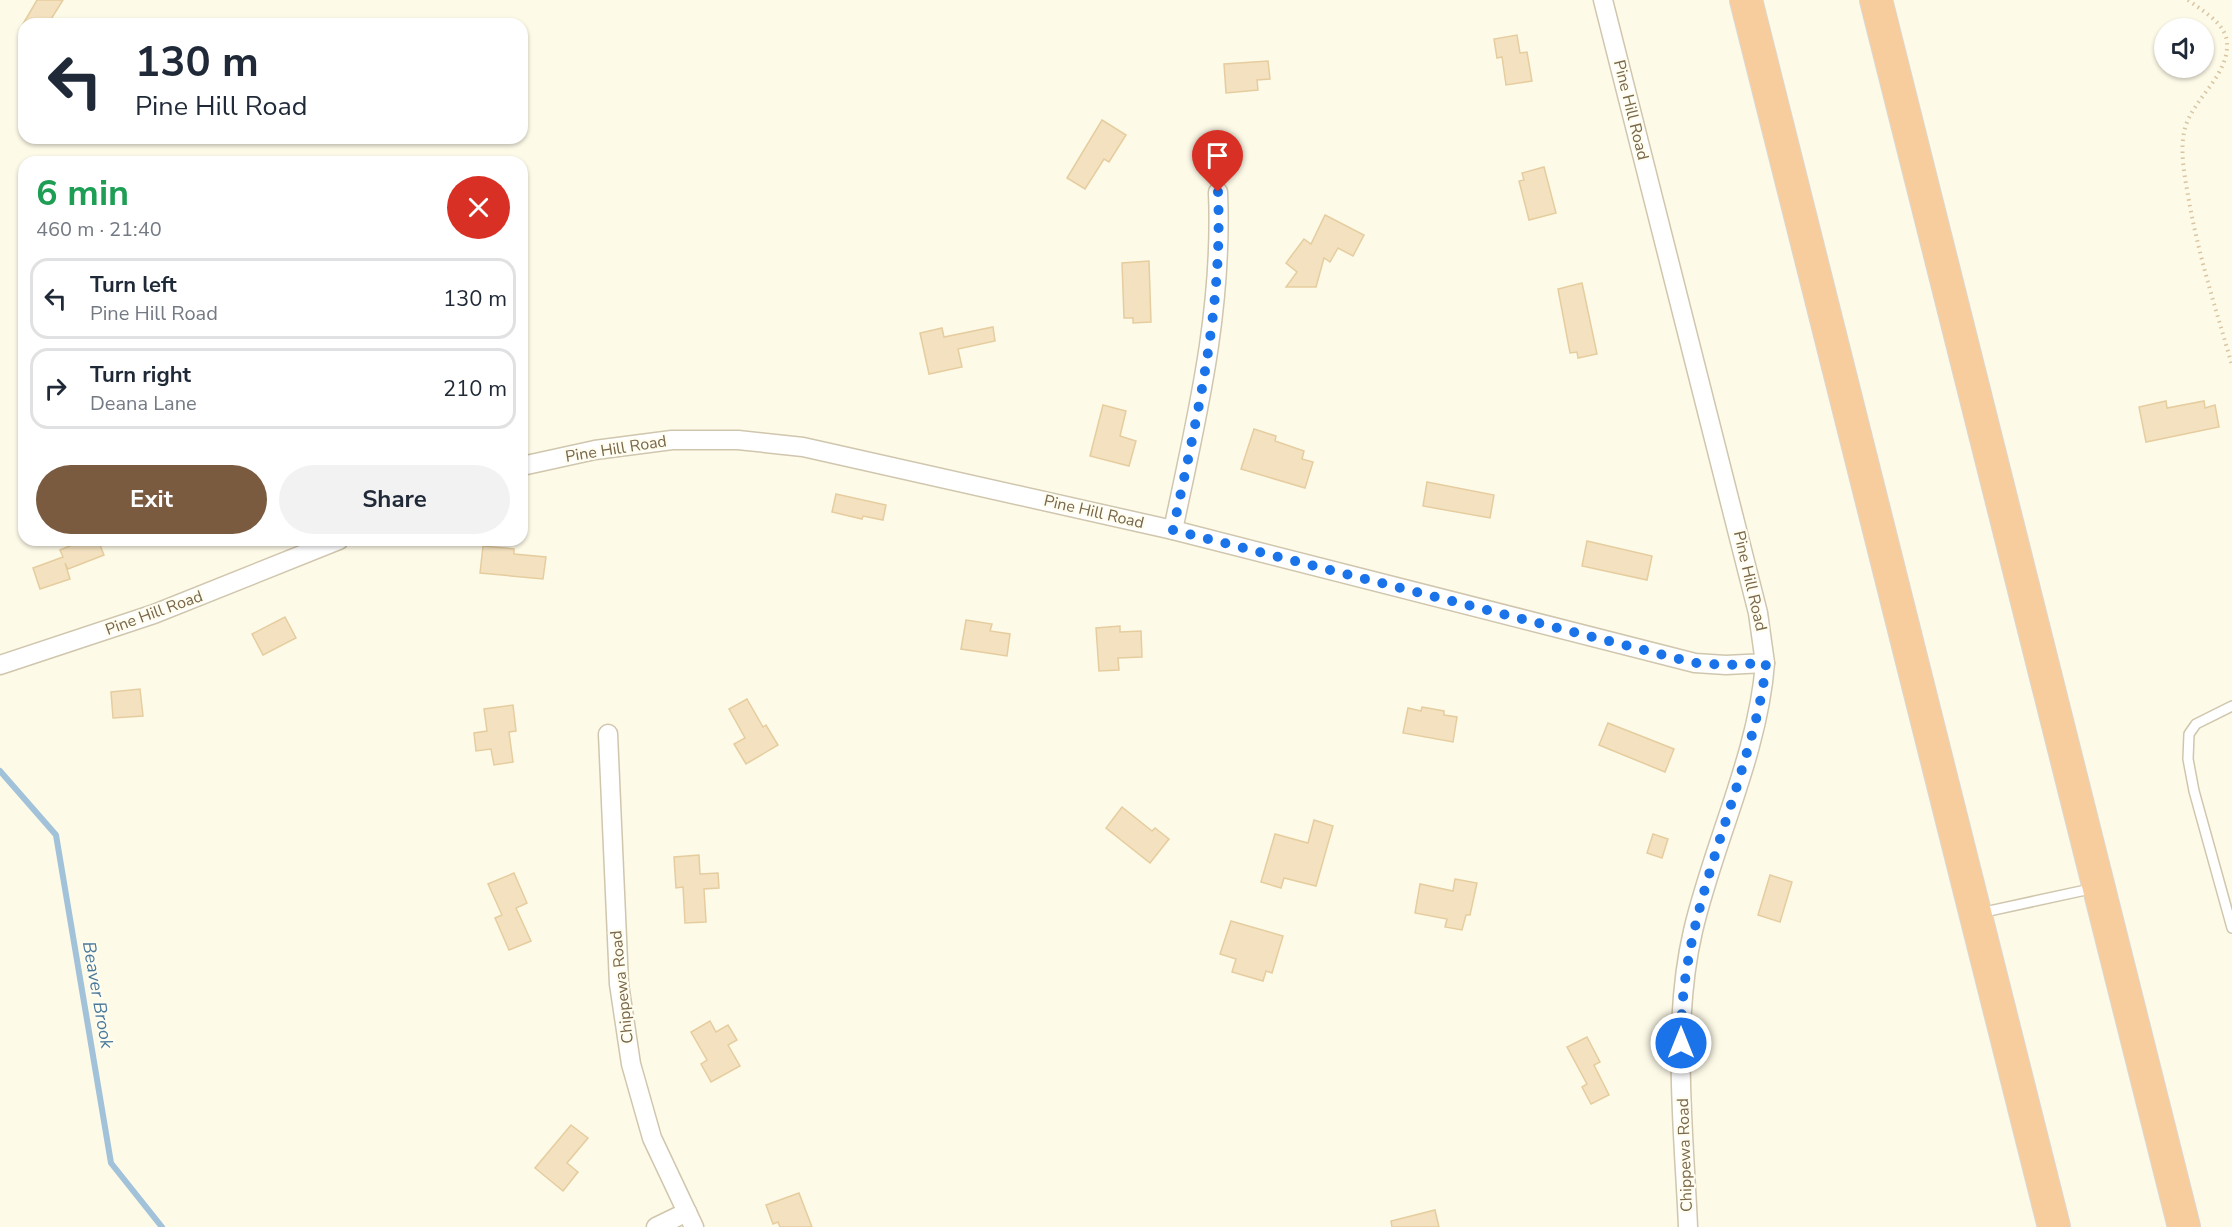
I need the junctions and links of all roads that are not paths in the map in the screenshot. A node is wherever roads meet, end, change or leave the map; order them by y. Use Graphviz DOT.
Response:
graph roads {
  1 [pos="1604,0"];
  2 [pos="1746,0"];
  3 [pos="1876,0"];
  4 [pos="1218,192"];
  5 [pos="528,465"];
  6 [pos="1173,530"];
  7 [pos="324,546"];
  8 [pos="1766,663"];
  9 [pos="0,665"];
  10 [pos="2232,706"];
  11 [pos="608,734"];
  12 [pos="2100,887"];
  13 [pos="1975,914"];
  14 [pos="2232,928"];
  15 [pos="690,1219"];
  16 [pos="656,1227"];
  17 [pos="1688,1227"];
  18 [pos="2054,1227"];
  19 [pos="2184,1227"];
  1 -- 8 [label="street, Pine Hill Road"];
  2 -- 13 [label="highway"];
  3 -- 12 [label="highway"];
  4 -- 6 [label="street"];
  5 -- 6 [label="street, Pine Hill Road"];
  6 -- 8 [label="street, Pine Hill Road"];
  7 -- 9 [label="street, Pine Hill Road"];
  8 -- 17 [label="street, Chippewa Road"];
  10 -- 14 [label="lane"];
  11 -- 15 [label="street, Chippewa Road"];
  12 -- 13 [label="lane"];
  12 -- 19 [label="highway"];
  13 -- 18 [label="highway"];
  15 -- 16 [label="street"];
}
